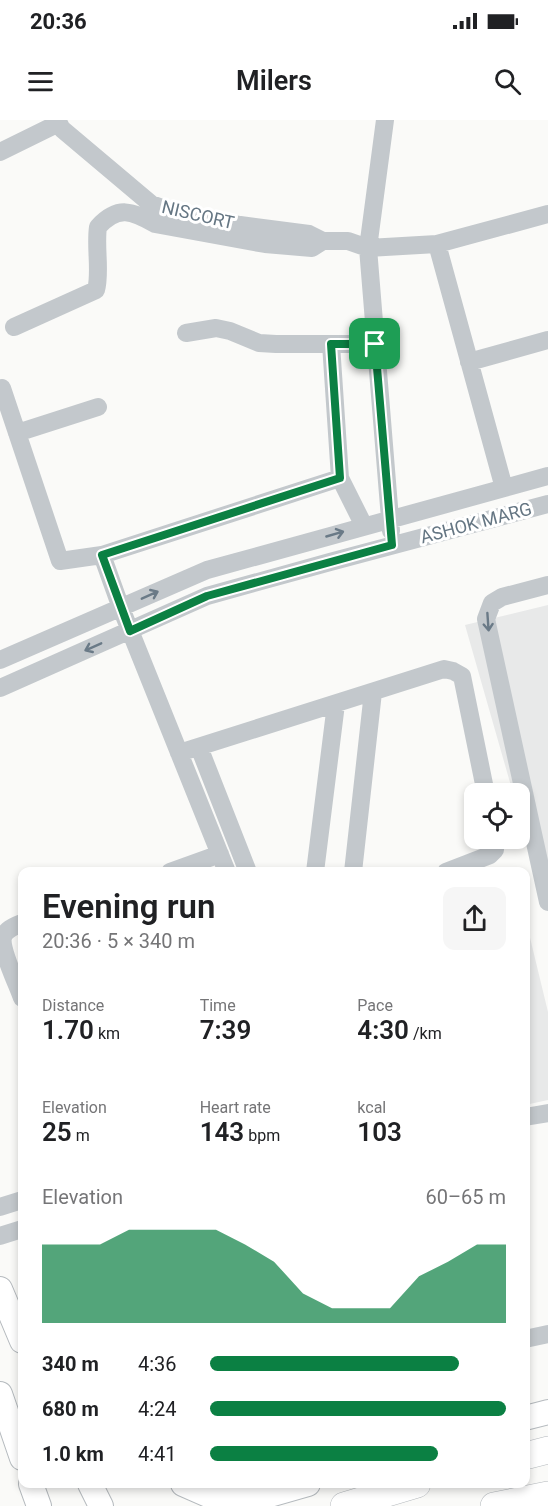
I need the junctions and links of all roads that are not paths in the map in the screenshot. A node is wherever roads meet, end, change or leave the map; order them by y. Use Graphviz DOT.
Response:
graph roads {
  1 [pos="385,120"];
  2 [pos="58,121"];
  3 [pos="0,152"];
  4 [pos="548,214"];
  5 [pos="322,241"];
  6 [pos="437,244"];
  7 [pos="368,248"];
  8 [pos="14,327"];
  9 [pos="186,333"];
  10 [pos="548,340"];
  11 [pos="331,344"];
  12 [pos="375,344"];
  13 [pos="469,362"];
  14 [pos="2,388"];
  15 [pos="98,406"];
  16 [pos="17,433"];
  17 [pos="548,476"];
  18 [pos="340,478"];
  19 [pos="504,488"];
  20 [pos="548,504"];
  21 [pos="390,519"];
  22 [pos="364,526"];
  23 [pos="392,545"];
  24 [pos="102,555"];
  25 [pos="548,585"];
  26 [pos="121,608"];
  27 [pos="130,631"];
  28 [pos="0,660"];
  29 [pos="0,688"];
  30 [pos="373,692"];
  31 [pos="336,704"];
  32 [pos="198,747"];
  33 [pos="179,753"];
  34 [pos="484,783"];
  35 [pos="222,806"];
  36 [pos="204,813"];
  37 [pos="495,849"];
  38 [pos="220,854"];
  39 [pos="184,867"];
  40 [pos="225,867"];
  41 [pos="246,867"];
  42 [pos="316,867"];
  43 [pos="354,867"];
  44 [pos="459,867"];
  45 [pos="548,902"];
  46 [pos="18,924"];
  47 [pos="18,987"];
  48 [pos="548,1113"];
  49 [pos="530,1117"];
  50 [pos="18,1201"];
  51 [pos="0,1207"];
  52 [pos="18,1230"];
  53 [pos="0,1236"];
  54 [pos="0,1289"];
  55 [pos="18,1332"];
  56 [pos="548,1334"];
  57 [pos="530,1337"];
  58 [pos="0,1394"];
  59 [pos="548,1412"];
  60 [pos="530,1417"];
  61 [pos="18,1446"];
  62 [pos="548,1450"];
  63 [pos="530,1455"];
  64 [pos="32,1488"];
  65 [pos="92,1488"];
  66 [pos="192,1488"];
  67 [pos="294,1488"];
  68 [pos="404,1488"];
  69 [pos="548,1495"];
  70 [pos="39,1506"];
  71 [pos="101,1506"];
  72 [pos="344,1506"];
  73 [pos="494,1506"];
  1 -- 7 [label="street"];
  2 -- 3 [label="street"];
  2 -- 5 [label="street, NISCORT"];
  4 -- 6 [label="street, NISCORT"];
  5 -- 7 [label="street, NISCORT"];
  5 -- 8 [label="street"];
  6 -- 7 [label="street, NISCORT"];
  6 -- 13 [label="street"];
  7 -- 12 [label="street"];
  9 -- 11 [label="street"];
  10 -- 13 [label="street"];
  11 -- 12 [label="street"];
  11 -- 18 [label="street"];
  12 -- 21 [label="street"];
  13 -- 19 [label="street"];
  14 -- 16 [label="street"];
  15 -- 16 [label="street"];
  16 -- 24 [label="street"];
  17 -- 19 [label="street, ASHOK MARG"];
  18 -- 22 [label="street"];
  18 -- 24 [label="street"];
  19 -- 21 [label="street, ASHOK MARG"];
  20 -- 23 [label="street, ASHOK MARG"];
  21 -- 22 [label="street, ASHOK MARG"];
  21 -- 23 [label="street"];
  26 -- 22 [label="street, ASHOK MARG, one-way"];
  23 -- 27 [label="street, ASHOK MARG"];
  24 -- 26 [label="street"];
  25 -- 45 [label="street, one-way"];
  26 -- 27 [label="street"];
  26 -- 28 [label="street, ASHOK MARG"];
  27 -- 29 [label="street, ASHOK MARG, one-way"];
  27 -- 33 [label="street"];
  30 -- 31 [label="street"];
  30 -- 34 [label="street"];
  30 -- 43 [label="street"];
  31 -- 32 [label="street"];
  31 -- 42 [label="street"];
  32 -- 33 [label="street"];
  32 -- 35 [label="street"];
  33 -- 36 [label="street"];
  35 -- 36 [label="street"];
  35 -- 41 [label="street"];
  36 -- 38 [label="street"];
  37 -- 44 [label="street"];
  38 -- 39 [label="street"];
  38 -- 40 [label="street"];
  46 -- 47 [label="street"];
  48 -- 49 [label="street"];
  50 -- 51 [label="street"];
  52 -- 53 [label="street"];
  54 -- 55 [label="main road"];
  56 -- 57 [label="street"];
  58 -- 61 [label="main road"];
  59 -- 60 [label="main road"];
  62 -- 63 [label="highway"];
  64 -- 70 [label="main road"];
  65 -- 71 [label="main road"];
  66 -- 67 [label="main road"];
  68 -- 72 [label="highway"];
  69 -- 73 [label="highway"];
}
